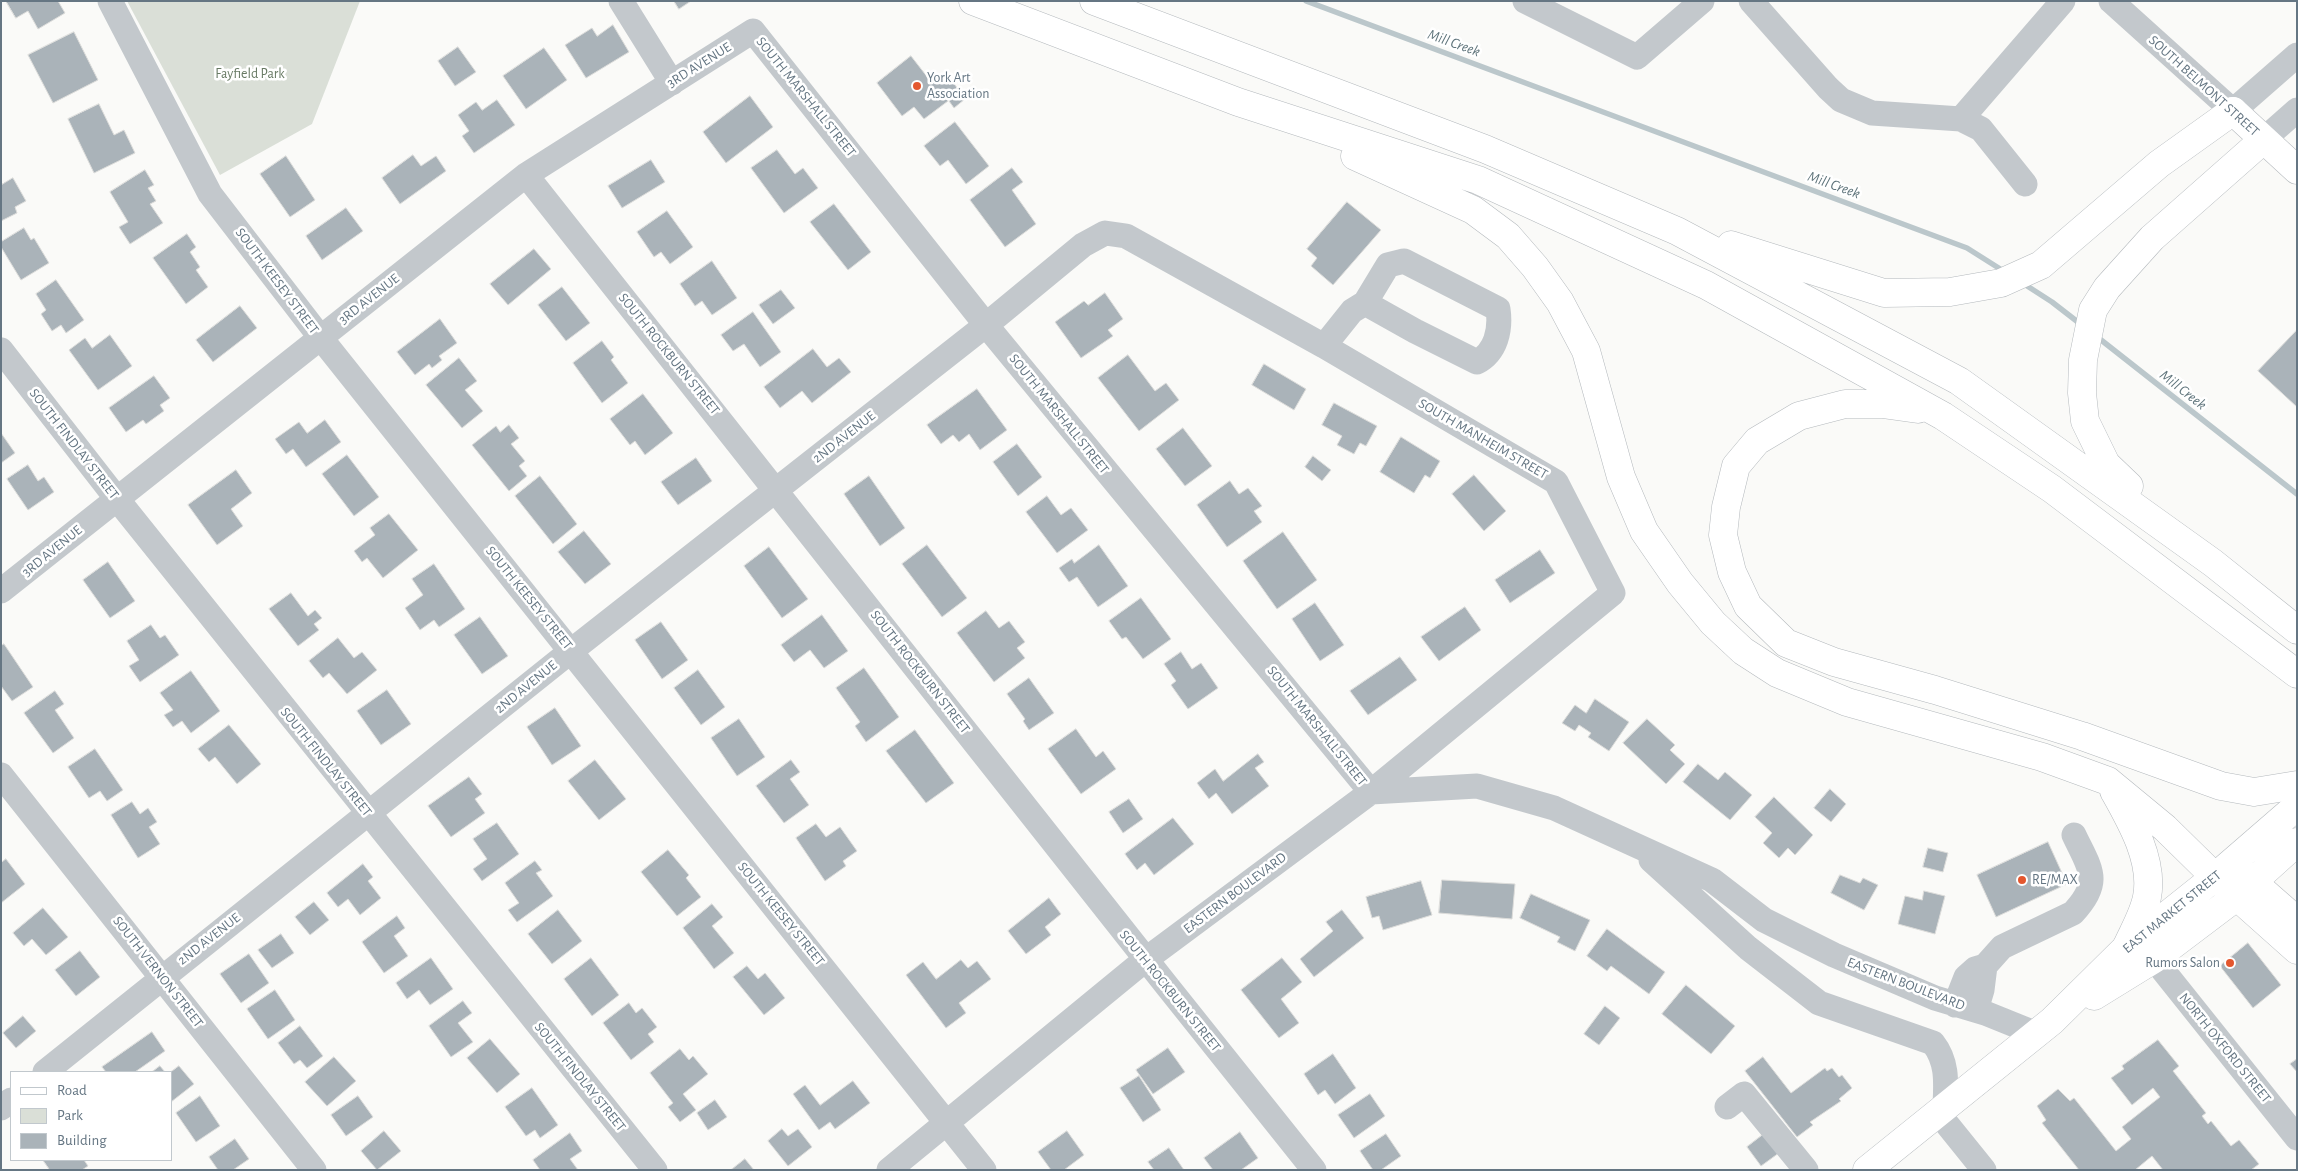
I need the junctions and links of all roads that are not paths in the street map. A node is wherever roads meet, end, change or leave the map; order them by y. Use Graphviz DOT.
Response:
graph roads {
  1 [pos="110,1"];
  2 [pos="621,1"];
  3 [pos="973,1"];
  4 [pos="1094,1"];
  5 [pos="1525,1"];
  6 [pos="1702,1"];
  7 [pos="1751,1"];
  8 [pos="2063,1"];
  9 [pos="2110,1"];
  10 [pos="753,31"];
  11 [pos="2297,55"];
  12 [pos="672,82"];
  13 [pos="1238,102"];
  14 [pos="2297,110"];
  15 [pos="2233,111"];
  16 [pos="1961,119"];
  17 [pos="2263,140"];
  18 [pos="2297,170"];
  19 [pos="526,175"];
  20 [pos="2025,184"];
  21 [pos="1631,211"];
  22 [pos="1105,233"];
  23 [pos="1366,303"];
  24 [pos="986,325"];
  25 [pos="320,337"];
  26 [pos="1324,346"];
  27 [pos="1,350"];
  28 [pos="1934,411"];
  29 [pos="777,489"];
  30 [pos="117,499"];
  31 [pos="2213,562"];
  32 [pos="1,592"];
  33 [pos="2297,630"];
  34 [pos="571,651"];
  35 [pos="2297,674"];
  36 [pos="1,775"];
  37 [pos="2108,781"];
  38 [pos="2297,785"];
  39 [pos="1371,792"];
  40 [pos="2297,806"];
  41 [pos="368,814"];
  42 [pos="2074,835"];
  43 [pos="2297,842"];
  44 [pos="1634,844"];
  45 [pos="2224,870"];
  46 [pos="2244,890"];
  47 [pos="2297,922"];
  48 [pos="1805,940"];
  49 [pos="2126,948"];
  50 [pos="2297,950"];
  51 [pos="2154,959"];
  52 [pos="1145,960"];
  53 [pos="1783,975"];
  54 [pos="161,977"];
  55 [pos="1966,1008"];
  56 [pos="2044,1027"];
  57 [pos="46,1071"];
  58 [pos="1726,1107"];
  59 [pos="1941,1109"];
  60 [pos="947,1122"];
  61 [pos="2297,1138"];
  62 [pos="314,1170"];
  63 [pos="655,1170"];
  64 [pos="889,1170"];
  65 [pos="984,1170"];
  66 [pos="1314,1170"];
  67 [pos="1806,1170"];
  68 [pos="1867,1170"];
  69 [pos="1984,1170"];
  1 -- 25 [label="street, SOUTH KEESEY STREET"];
  2 -- 12 [label="street"];
  3 -- 13 [label="main road"];
  4 -- 21 [label="main road"];
  5 -- 6 [label="street"];
  7 -- 16 [label="street"];
  8 -- 16 [label="street"];
  9 -- 15 [label="street, SOUTH BELMONT STREET"];
  10 -- 12 [label="street, 3RD AVENUE"];
  10 -- 24 [label="street, SOUTH MARSHALL STREET"];
  11 -- 15 [label="street"];
  12 -- 19 [label="street, 3RD AVENUE"];
  13 -- 28 [label="main road"];
  13 -- 37 [label="main road"];
  14 -- 17 [label="street"];
  15 -- 17 [label="main road, SOUTH BELMONT STREET"];
  15 -- 21 [label="main road"];
  16 -- 20 [label="street"];
  17 -- 18 [label="main road, SOUTH BELMONT STREET"];
  17 -- 31 [label="main road"];
  19 -- 25 [label="street, 3RD AVENUE"];
  19 -- 29 [label="street, SOUTH ROCKBURN STREET"];
  21 -- 31 [label="main road"];
  22 -- 24 [label="street, 2ND AVENUE"];
  22 -- 26 [label="street, SOUTH MANHEIM STREET"];
  23 -- 23 [label="street"];
  23 -- 26 [label="street"];
  24 -- 29 [label="street, 2ND AVENUE"];
  24 -- 39 [label="street, SOUTH MARSHALL STREET"];
  25 -- 30 [label="street, 3RD AVENUE"];
  25 -- 34 [label="street, SOUTH KEESEY STREET"];
  26 -- 39 [label="street, SOUTH MANHEIM STREET"];
  27 -- 30 [label="street, SOUTH FINDLAY STREET"];
  28 -- 35 [label="main road"];
  28 -- 38 [label="main road"];
  29 -- 34 [label="street, 2ND AVENUE"];
  29 -- 52 [label="street, SOUTH ROCKBURN STREET"];
  30 -- 32 [label="street, 3RD AVENUE"];
  30 -- 41 [label="street, SOUTH FINDLAY STREET"];
  31 -- 33 [label="main road"];
  34 -- 41 [label="street, 2ND AVENUE"];
  34 -- 60 [label="street, SOUTH KEESEY STREET"];
  36 -- 54 [label="street, SOUTH VERNON STREET"];
  37 -- 45 [label="main road"];
  37 -- 49 [label="main road"];
  39 -- 44 [label="street, EASTERN BOULEVARD"];
  39 -- 52 [label="street, EASTERN BOULEVARD"];
  40 -- 45 [label="main road, EAST MARKET STREET"];
  41 -- 54 [label="street, 2ND AVENUE"];
  41 -- 63 [label="street, SOUTH FINDLAY STREET"];
  42 -- 55 [label="street"];
  43 -- 46 [label="main road, EAST MARKET STREET"];
  44 -- 48 [label="street, EASTERN BOULEVARD"];
  44 -- 53 [label="street, EASTERN BOULEVARD"];
  45 -- 46 [label="main road"];
  45 -- 49 [label="main road, EAST MARKET STREET"];
  46 -- 47 [label="main road"];
  46 -- 50 [label="main road"];
  46 -- 51 [label="main road, EAST MARKET STREET"];
  48 -- 53 [label="street"];
  48 -- 55 [label="street, EASTERN BOULEVARD"];
  49 -- 56 [label="main road, EAST MARKET STREET"];
  51 -- 56 [label="main road, EAST MARKET STREET"];
  51 -- 61 [label="street, NORTH OXFORD STREET"];
  52 -- 60 [label="street, EASTERN BOULEVARD"];
  52 -- 66 [label="street, SOUTH ROCKBURN STREET"];
  53 -- 59 [label="street, EASTERN BOULEVARD"];
  54 -- 57 [label="street, 2ND AVENUE"];
  54 -- 62 [label="street, SOUTH VERNON STREET"];
  55 -- 56 [label="street, EASTERN BOULEVARD"];
  56 -- 59 [label="main road, EAST MARKET STREET"];
  58 -- 67 [label="street"];
  59 -- 68 [label="main road, EAST MARKET STREET"];
  59 -- 69 [label="street"];
  60 -- 64 [label="street, EASTERN BOULEVARD"];
  60 -- 65 [label="street, SOUTH KEESEY STREET"];
}
